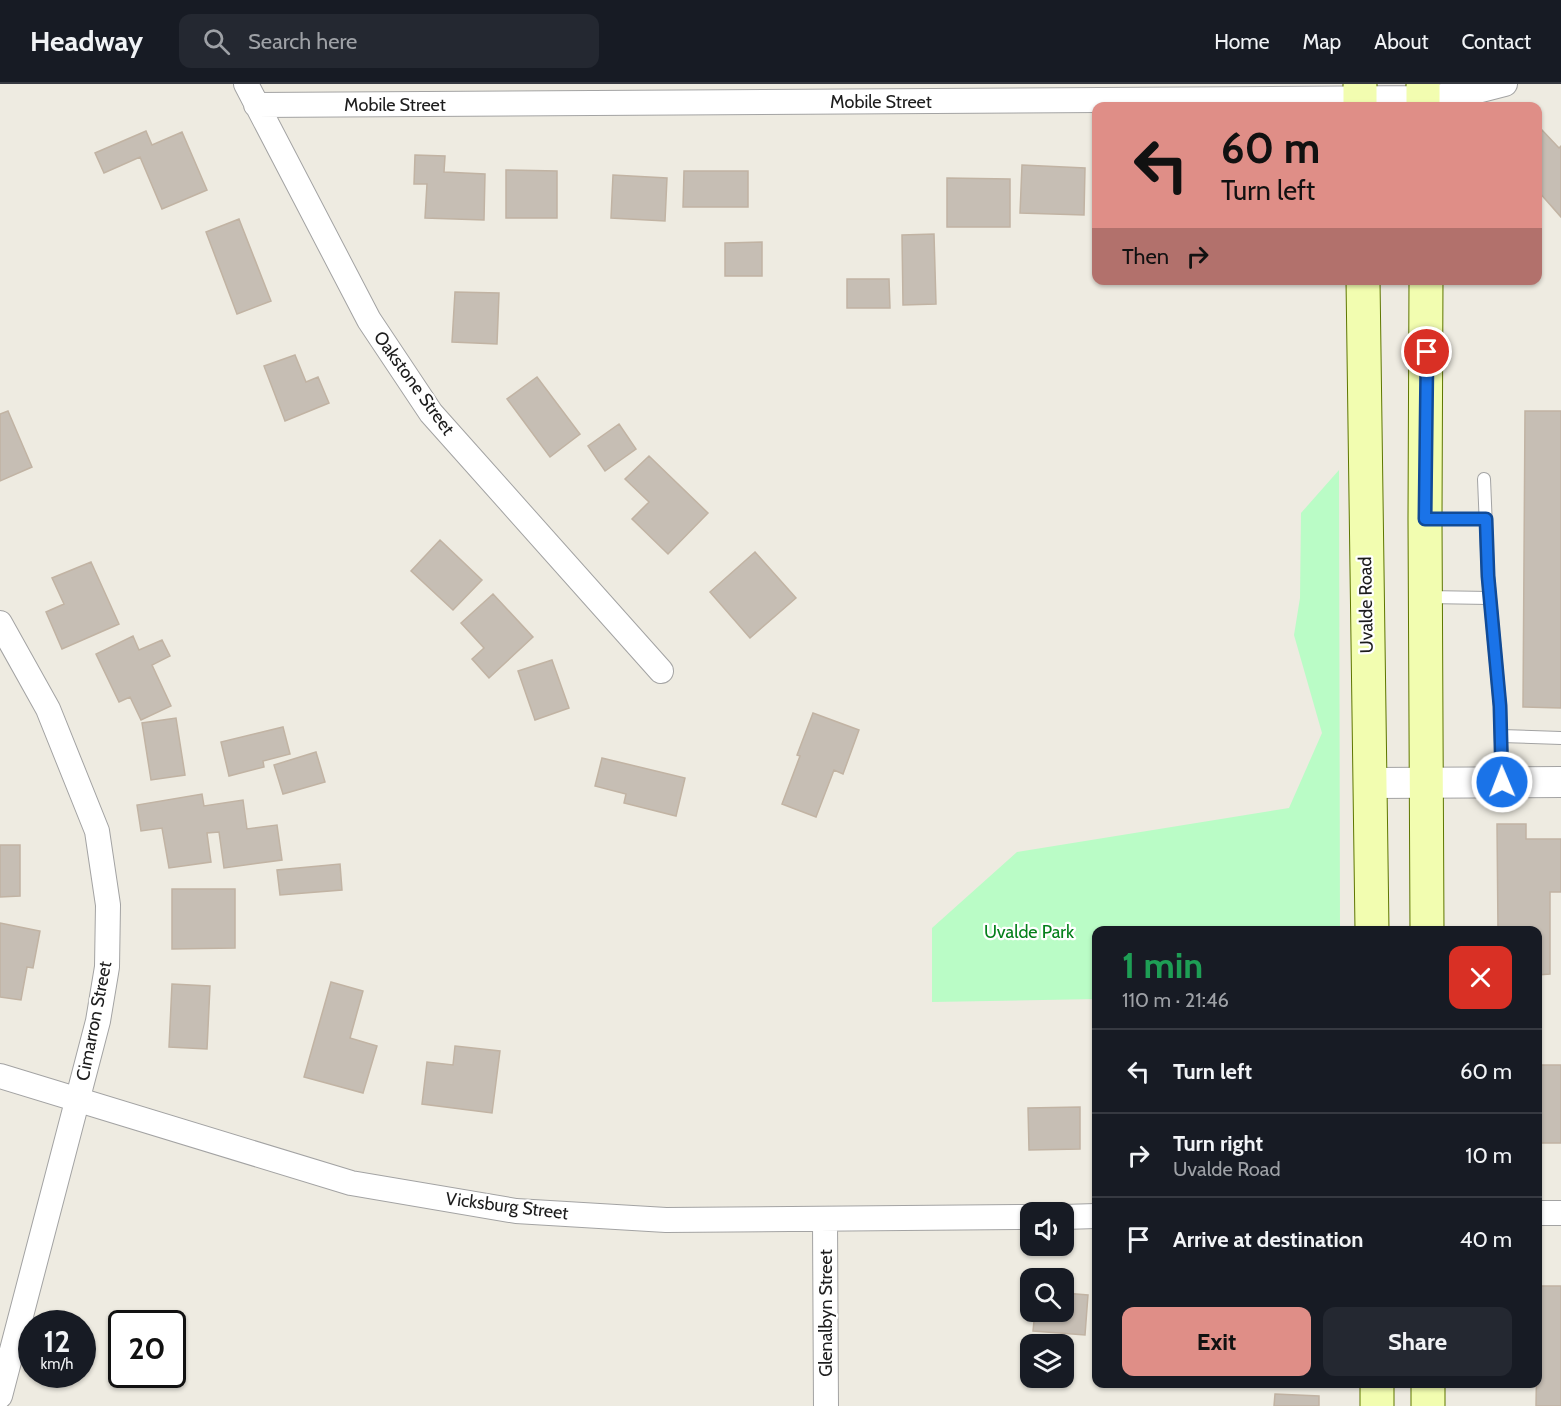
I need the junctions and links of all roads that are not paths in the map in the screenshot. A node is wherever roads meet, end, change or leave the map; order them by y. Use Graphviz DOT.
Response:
graph roads {
  1 [pos="1505,84"];
  2 [pos="251,95"];
  3 [pos="1360,96"];
  4 [pos="1423,96"];
  5 [pos="1170,102"];
  6 [pos="1309,102"];
  7 [pos="1427,294"];
  8 [pos="1363,295"];
  9 [pos="1484,478"];
  10 [pos="1425,519"];
  11 [pos="1486,519"];
  12 [pos="1425,597"];
  13 [pos="1490,598"];
  14 [pos="0,623"];
  15 [pos="661,672"];
  16 [pos="1501,736"];
  17 [pos="1561,738"];
  18 [pos="1502,782"];
  19 [pos="1561,782"];
  20 [pos="1369,783"];
  21 [pos="1426,783"];
  22 [pos="1372,926"];
  23 [pos="1427,926"];
  24 [pos="0,1076"];
  25 [pos="78,1100"];
  26 [pos="1542,1213"];
  27 [pos="1561,1213"];
  28 [pos="1092,1216"];
  29 [pos="1020,1217"];
  30 [pos="1074,1217"];
  31 [pos="825,1220"];
  32 [pos="1377,1388"];
  33 [pos="1428,1388"];
  34 [pos="0,1396"];
  35 [pos="826,1406"];
  36 [pos="1377,1406"];
  37 [pos="1428,1406"];
  1 -- 4 [label="street, Mobile Street"];
  2 -- 5 [label="street, Mobile Street"];
  2 -- 15 [label="street, Oakstone Street"];
  3 -- 4 [label="street, Mobile Street"];
  3 -- 6 [label="street, Mobile Street"];
  7 -- 10 [label="main road"];
  8 -- 20 [label="main road, Uvalde Road"];
  9 -- 11 [label="lane"];
  10 -- 11 [label="lane"];
  10 -- 12 [label="main road"];
  11 -- 13 [label="lane"];
  12 -- 13 [label="lane"];
  12 -- 21 [label="main road"];
  13 -- 16 [label="lane"];
  14 -- 25 [label="street, Cimarron Street"];
  16 -- 17 [label="lane"];
  16 -- 18 [label="lane"];
  18 -- 19 [label="street"];
  18 -- 21 [label="street"];
  20 -- 21 [label="street"];
  20 -- 22 [label="main road, Uvalde Road"];
  21 -- 23 [label="main road"];
  24 -- 25 [label="street, Vicksburg Street"];
  25 -- 31 [label="street, Vicksburg Street"];
  25 -- 34 [label="street, Cimarron Street"];
  26 -- 27 [label="street"];
  28 -- 30 [label="street"];
  29 -- 31 [label="street, Vicksburg Street"];
  31 -- 35 [label="street, Glenalbyn Street"];
  32 -- 36 [label="main road"];
  33 -- 37 [label="main road"];
}
